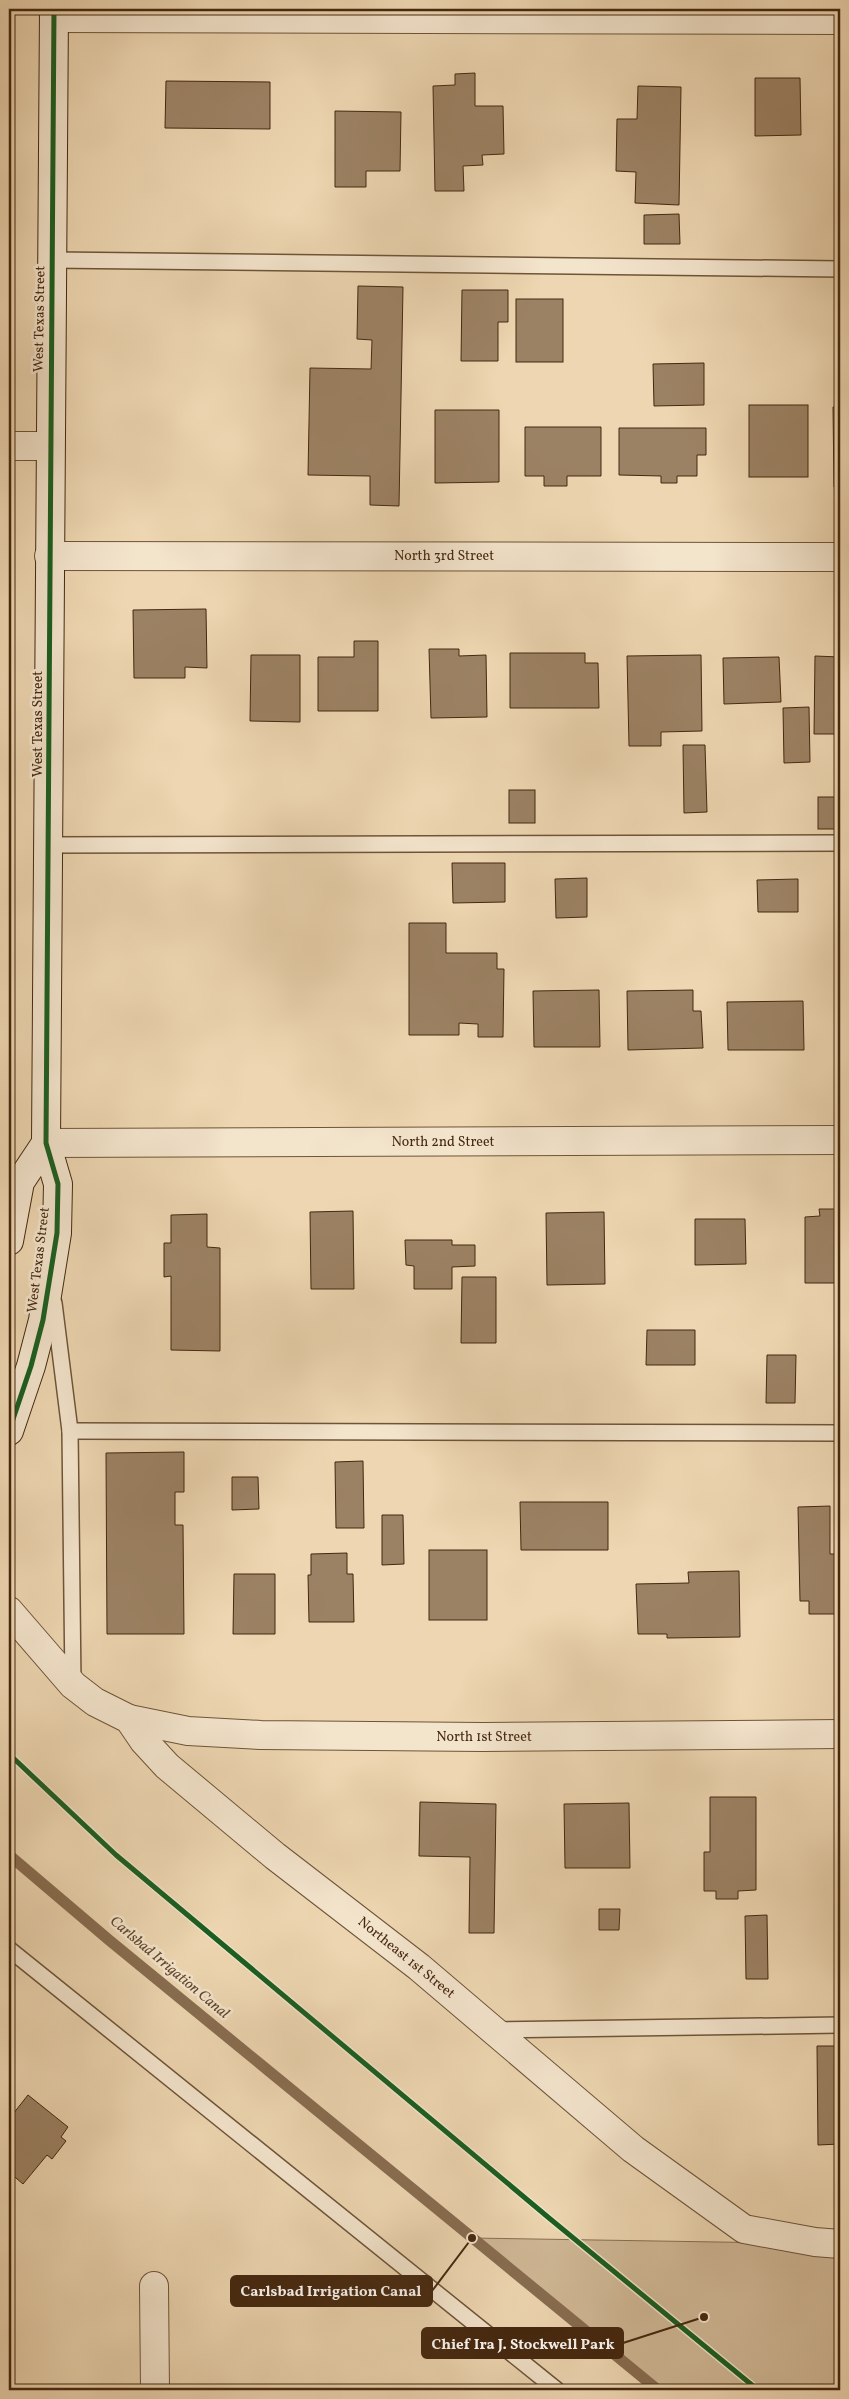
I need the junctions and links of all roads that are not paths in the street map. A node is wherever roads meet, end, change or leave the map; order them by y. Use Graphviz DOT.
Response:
graph roads {
  1 [pos="54,14"];
  2 [pos="840,20"];
  3 [pos="52,260"];
  4 [pos="840,269"];
  5 [pos="9,446"];
  6 [pos="50,446"];
  7 [pos="49,556"];
  8 [pos="840,557"];
  9 [pos="840,843"];
  10 [pos="49,845"];
  11 [pos="840,1140"];
  12 [pos="46,1143"];
  13 [pos="9,1241"];
  14 [pos="51,1278"];
  15 [pos="9,1431"];
  16 [pos="70,1431"];
  17 [pos="840,1433"];
  18 [pos="9,1611"];
  19 [pos="73,1685"];
  20 [pos="130,1719"];
  21 [pos="840,1734"];
  22 [pos="9,1949"];
  23 [pos="840,2025"];
  24 [pos="493,2030"];
  25 [pos="840,2244"];
  26 [pos="154,2286"];
  27 [pos="155,2390"];
  28 [pos="557,2390"];
  1 -- 2 [label="street"];
  1 -- 3 [label="street, West Texas Street"];
  3 -- 4 [label="lane"];
  3 -- 6 [label="street, West Texas Street"];
  5 -- 6 [label="street"];
  6 -- 7 [label="street, West Texas Street"];
  7 -- 8 [label="street, North 3rd Street"];
  7 -- 10 [label="street, West Texas Street"];
  9 -- 10 [label="lane"];
  10 -- 12 [label="street, West Texas Street"];
  11 -- 12 [label="street, North 2nd Street"];
  12 -- 13 [label="street"];
  12 -- 14 [label="street, West Texas Street"];
  14 -- 15 [label="street, West Texas Street"];
  14 -- 16 [label="lane"];
  16 -- 17 [label="lane"];
  16 -- 19 [label="lane"];
  18 -- 19 [label="street"];
  19 -- 20 [label="street"];
  20 -- 21 [label="street, North 1st Street"];
  20 -- 24 [label="street, Northeast 1st Street"];
  22 -- 28 [label="lane"];
  23 -- 24 [label="lane"];
  24 -- 25 [label="street, Northeast 1st Street"];
  26 -- 27 [label="street"];
}
